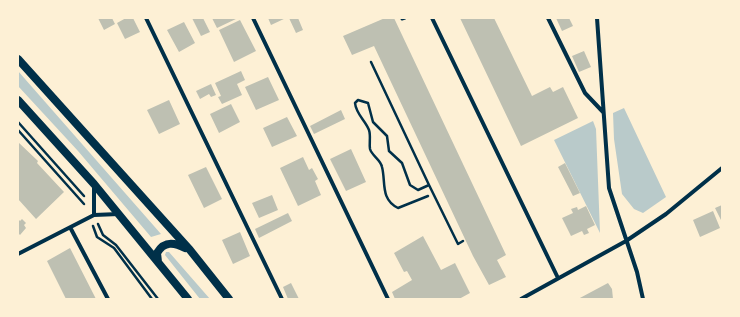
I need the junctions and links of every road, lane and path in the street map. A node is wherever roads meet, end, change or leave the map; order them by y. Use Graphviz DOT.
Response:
graph roads {
  1 [pos="146,18"];
  2 [pos="253,18"];
  3 [pos="431,18"];
  4 [pos="548,18"];
  5 [pos="597,18"];
  6 [pos="18,59"];
  7 [pos="371,62"];
  8 [pos="18,100"];
  9 [pos="603,112"];
  10 [pos="722,168"];
  11 [pos="94,184"];
  12 [pos="429,185"];
  13 [pos="428,196"];
  14 [pos="120,214"];
  15 [pos="94,215"];
  16 [pos="71,229"];
  17 [pos="463,241"];
  18 [pos="626,241"];
  19 [pos="190,250"];
  20 [pos="18,254"];
  21 [pos="158,263"];
  22 [pos="558,278"];
  23 [pos="108,299"];
  24 [pos="188,299"];
  25 [pos="230,299"];
  26 [pos="282,299"];
  27 [pos="388,299"];
  28 [pos="521,299"];
  29 [pos="643,299"];
  1 -- 26 [label="street"];
  2 -- 27 [label="street"];
  3 -- 22 [label="street"];
  4 -- 9 [label="street"];
  5 -- 9 [label="street"];
  6 -- 19 [label="main road"];
  7 -- 12 [label="path"];
  8 -- 11 [label="main road"];
  9 -- 18 [label="street"];
  10 -- 18 [label="street"];
  11 -- 14 [label="main road"];
  11 -- 15 [label="street"];
  12 -- 13 [label="path"];
  12 -- 17 [label="path"];
  14 -- 15 [label="street"];
  14 -- 21 [label="main road"];
  15 -- 16 [label="street"];
  16 -- 20 [label="street"];
  16 -- 23 [label="street"];
  18 -- 22 [label="street"];
  18 -- 29 [label="street"];
  19 -- 21 [label="main road"];
  19 -- 25 [label="main road"];
  21 -- 24 [label="main road"];
  22 -- 28 [label="street"];
}
